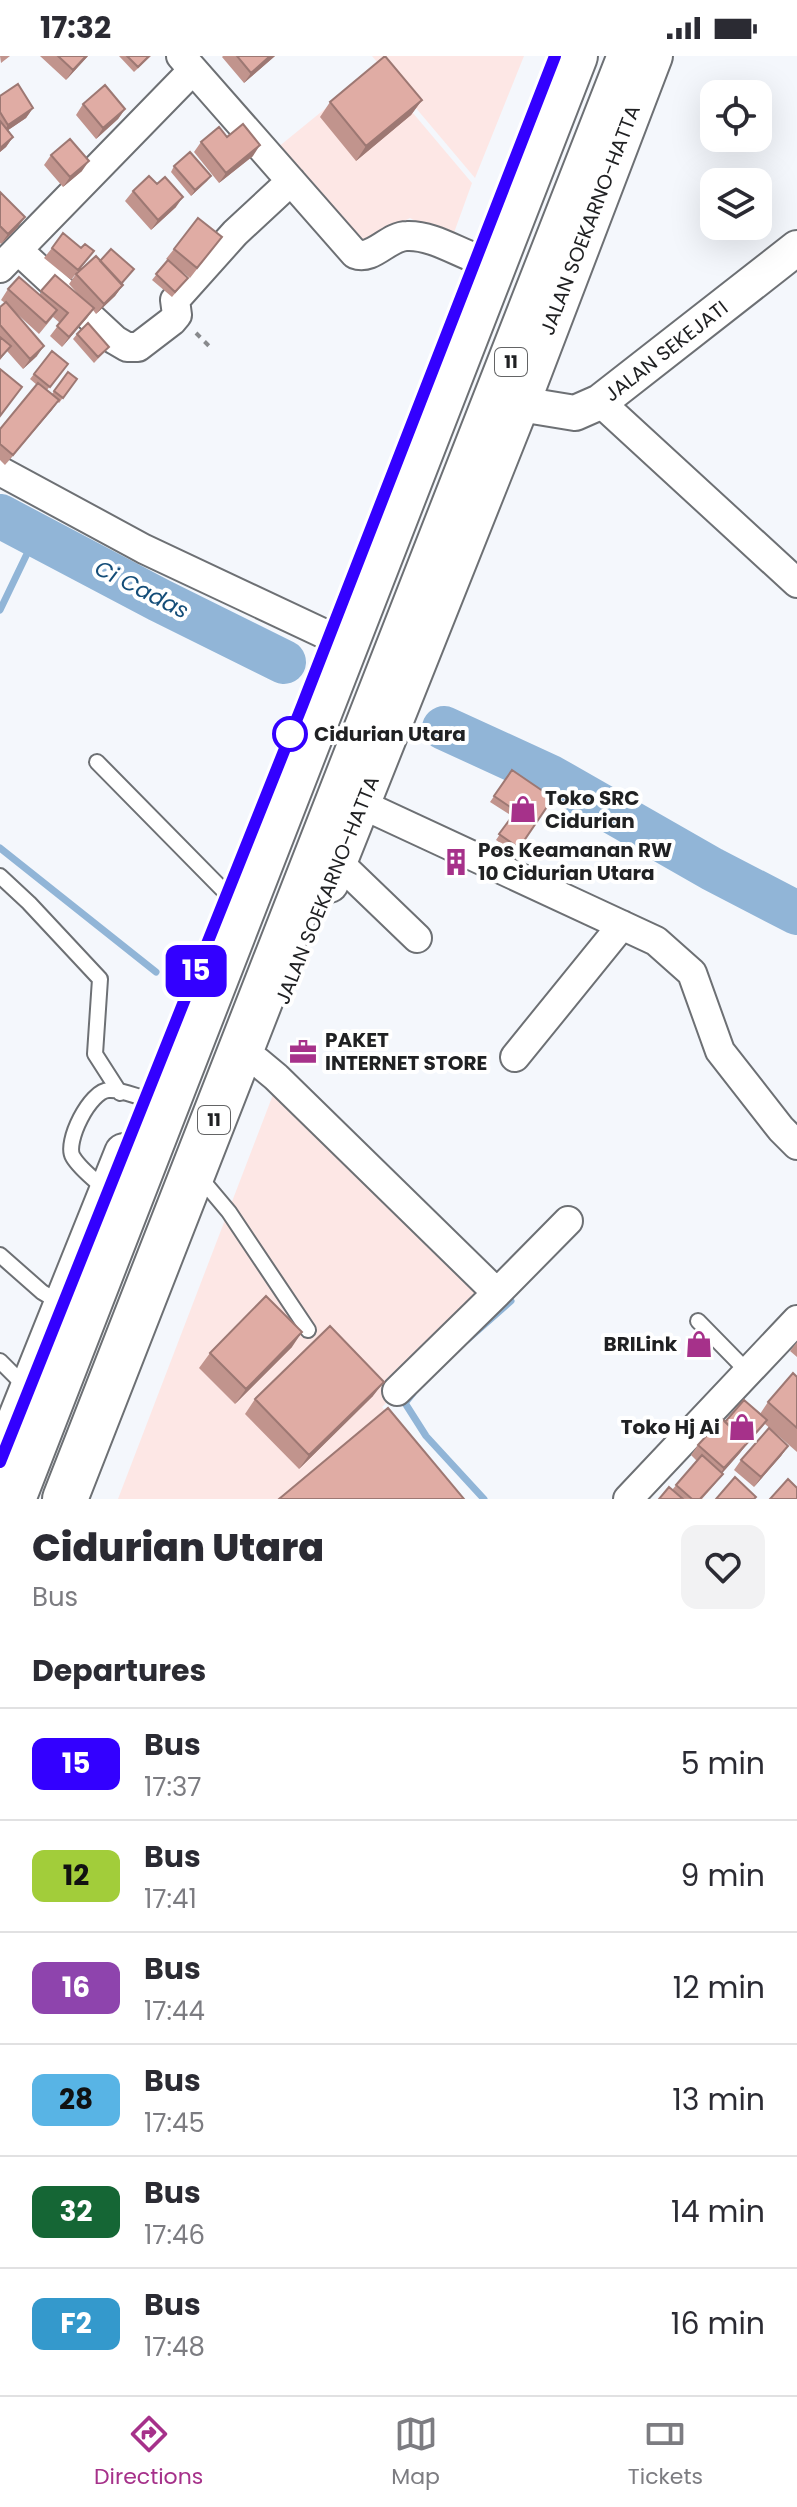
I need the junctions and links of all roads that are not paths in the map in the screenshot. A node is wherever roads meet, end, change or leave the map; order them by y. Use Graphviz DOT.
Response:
graph roads {
  1 [pos="555,56"];
  2 [pos="575,56"];
  3 [pos="630,56"];
  4 [pos="653,56"];
  5 [pos="187,63"];
  6 [pos="291,181"];
  7 [pos="797,248"];
  8 [pos="475,258"];
  9 [pos="9,259"];
  10 [pos="600,402"];
  11 [pos="520,404"];
  12 [pos="0,471"];
  13 [pos="797,583"];
  14 [pos="333,642"];
  15 [pos="402,670"];
  16 [pos="310,709"];
  17 [pos="372,745"];
  18 [pos="97,762"];
  19 [pos="361,804"];
  20 [pos="338,862"];
  21 [pos="0,876"];
  22 [pos="227,894"];
  23 [pos="622,925"];
  24 [pos="417,938"];
  25 [pos="515,1057"];
  26 [pos="258,1062"];
  27 [pos="133,1096"];
  28 [pos="797,1145"];
  29 [pos="208,1187"];
  30 [pos="109,1193"];
  31 [pos="568,1221"];
  32 [pos="0,1255"];
  33 [pos="497,1293"];
  34 [pos="62,1304"];
  35 [pos="797,1320"];
  36 [pos="698,1321"];
  37 [pos="308,1330"];
  38 [pos="0,1361"];
  39 [pos="748,1372"];
  40 [pos="28,1390"];
  41 [pos="397,1391"];
  42 [pos="0,1462"];
  43 [pos="13,1499"];
  44 [pos="65,1499"];
  45 [pos="84,1499"];
  46 [pos="628,1499"];
  1 -- 8 [label="main road"];
  2 -- 14 [label="highway"];
  3 -- 15 [label="highway, JALAN SOEKARNO-HATTA / 11"];
  4 -- 11 [label="main road, JALAN SOEKARNO-HATTA"];
  5 -- 6 [label="street"];
  5 -- 9 [label="street"];
  6 -- 8 [label="street"];
  6 -- 9 [label="street"];
  7 -- 10 [label="street, JALAN SEKEJATI"];
  8 -- 14 [label="main road"];
  10 -- 11 [label="street, JALAN SEKEJATI"];
  10 -- 13 [label="street"];
  11 -- 15 [label="main road, JALAN SOEKARNO-HATTA"];
  12 -- 14 [label="street"];
  14 -- 16 [label="highway"];
  15 -- 17 [label="highway, JALAN SOEKARNO-HATTA / 11"];
  16 -- 22 [label="main road"];
  16 -- 43 [label="highway"];
  17 -- 19 [label="main road, JALAN SOEKARNO-HATTA"];
  17 -- 44 [label="highway, JALAN SOEKARNO-HATTA / 11"];
  18 -- 22 [label="lane"];
  19 -- 20 [label="main road, JALAN SOEKARNO-HATTA"];
  19 -- 23 [label="street"];
  20 -- 24 [label="street"];
  20 -- 26 [label="main road, JALAN SOEKARNO-HATTA"];
  21 -- 27 [label="lane"];
  22 -- 27 [label="main road"];
  23 -- 25 [label="street"];
  23 -- 28 [label="street"];
  26 -- 29 [label="main road, JALAN SOEKARNO-HATTA"];
  26 -- 33 [label="street"];
  27 -- 30 [label="main road"];
  27 -- 30 [label="lane"];
  29 -- 37 [label="lane"];
  29 -- 45 [label="main road, JALAN SOEKARNO-HATTA"];
  30 -- 34 [label="main road"];
  31 -- 33 [label="street"];
  32 -- 34 [label="lane"];
  33 -- 41 [label="street"];
  34 -- 40 [label="main road"];
  35 -- 39 [label="street"];
  36 -- 39 [label="lane"];
  38 -- 40 [label="lane"];
  39 -- 46 [label="street"];
  40 -- 42 [label="main road"];
}
